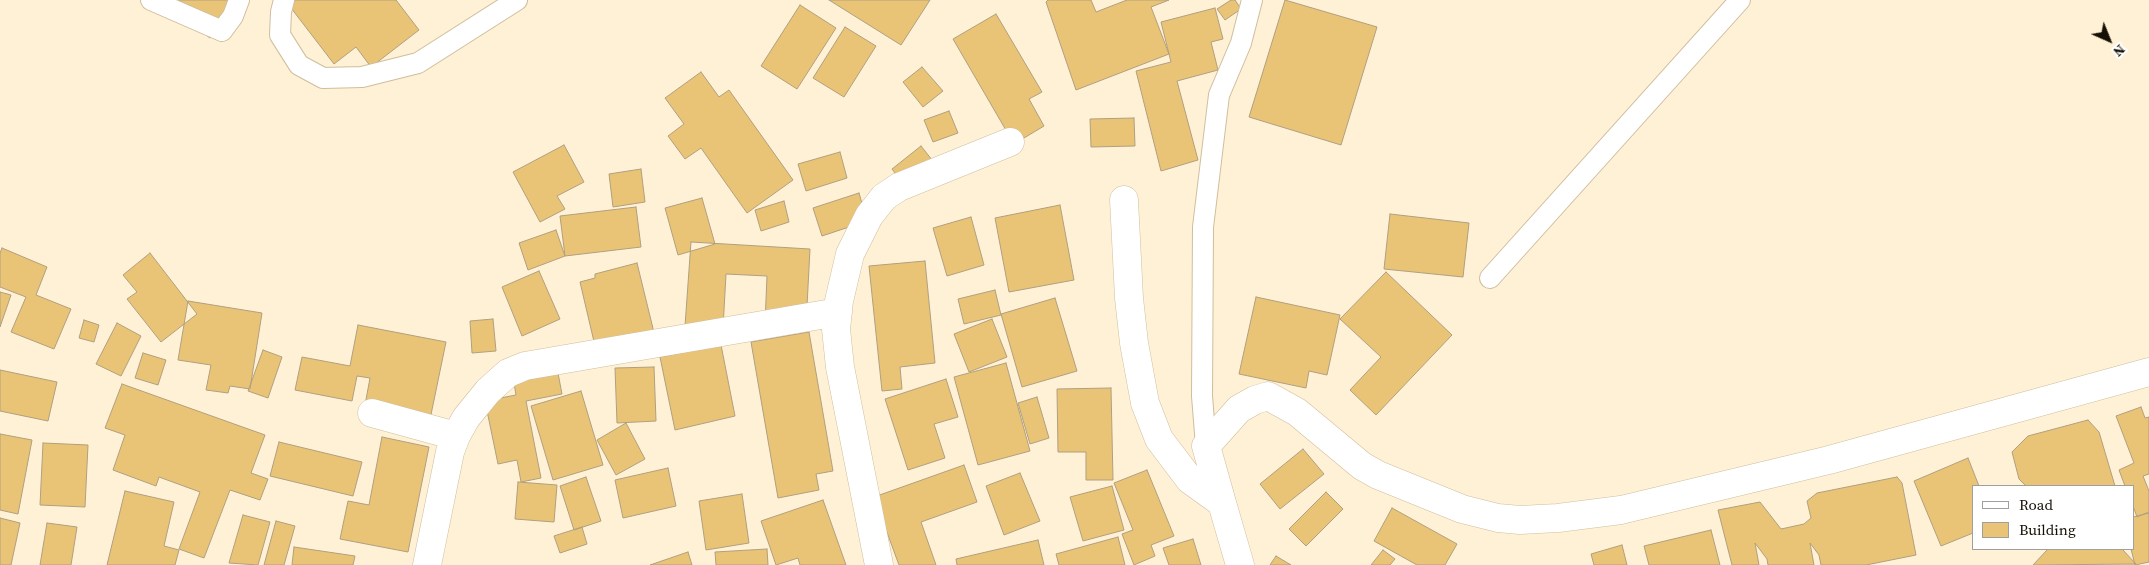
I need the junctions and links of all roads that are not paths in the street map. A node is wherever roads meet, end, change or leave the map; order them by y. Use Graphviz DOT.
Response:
graph roads {
  1 [pos="151,0"];
  2 [pos="239,0"];
  3 [pos="284,0"];
  4 [pos="517,0"];
  5 [pos="1252,0"];
  6 [pos="1740,0"];
  7 [pos="1010,142"];
  8 [pos="1124,200"];
  9 [pos="1490,278"];
  10 [pos="838,312"];
  11 [pos="2149,372"];
  12 [pos="372,413"];
  13 [pos="456,436"];
  14 [pos="1206,446"];
  15 [pos="1222,503"];
  16 [pos="427,565"];
  17 [pos="879,565"];
  18 [pos="1240,565"];
  1 -- 2 [label="lane"];
  3 -- 4 [label="lane"];
  5 -- 14 [label="lane"];
  6 -- 9 [label="lane"];
  7 -- 10 [label="street"];
  8 -- 15 [label="street"];
  10 -- 13 [label="street"];
  10 -- 17 [label="street"];
  11 -- 14 [label="street"];
  12 -- 13 [label="street"];
  13 -- 16 [label="street"];
  14 -- 15 [label="street"];
  15 -- 18 [label="street"];
}
